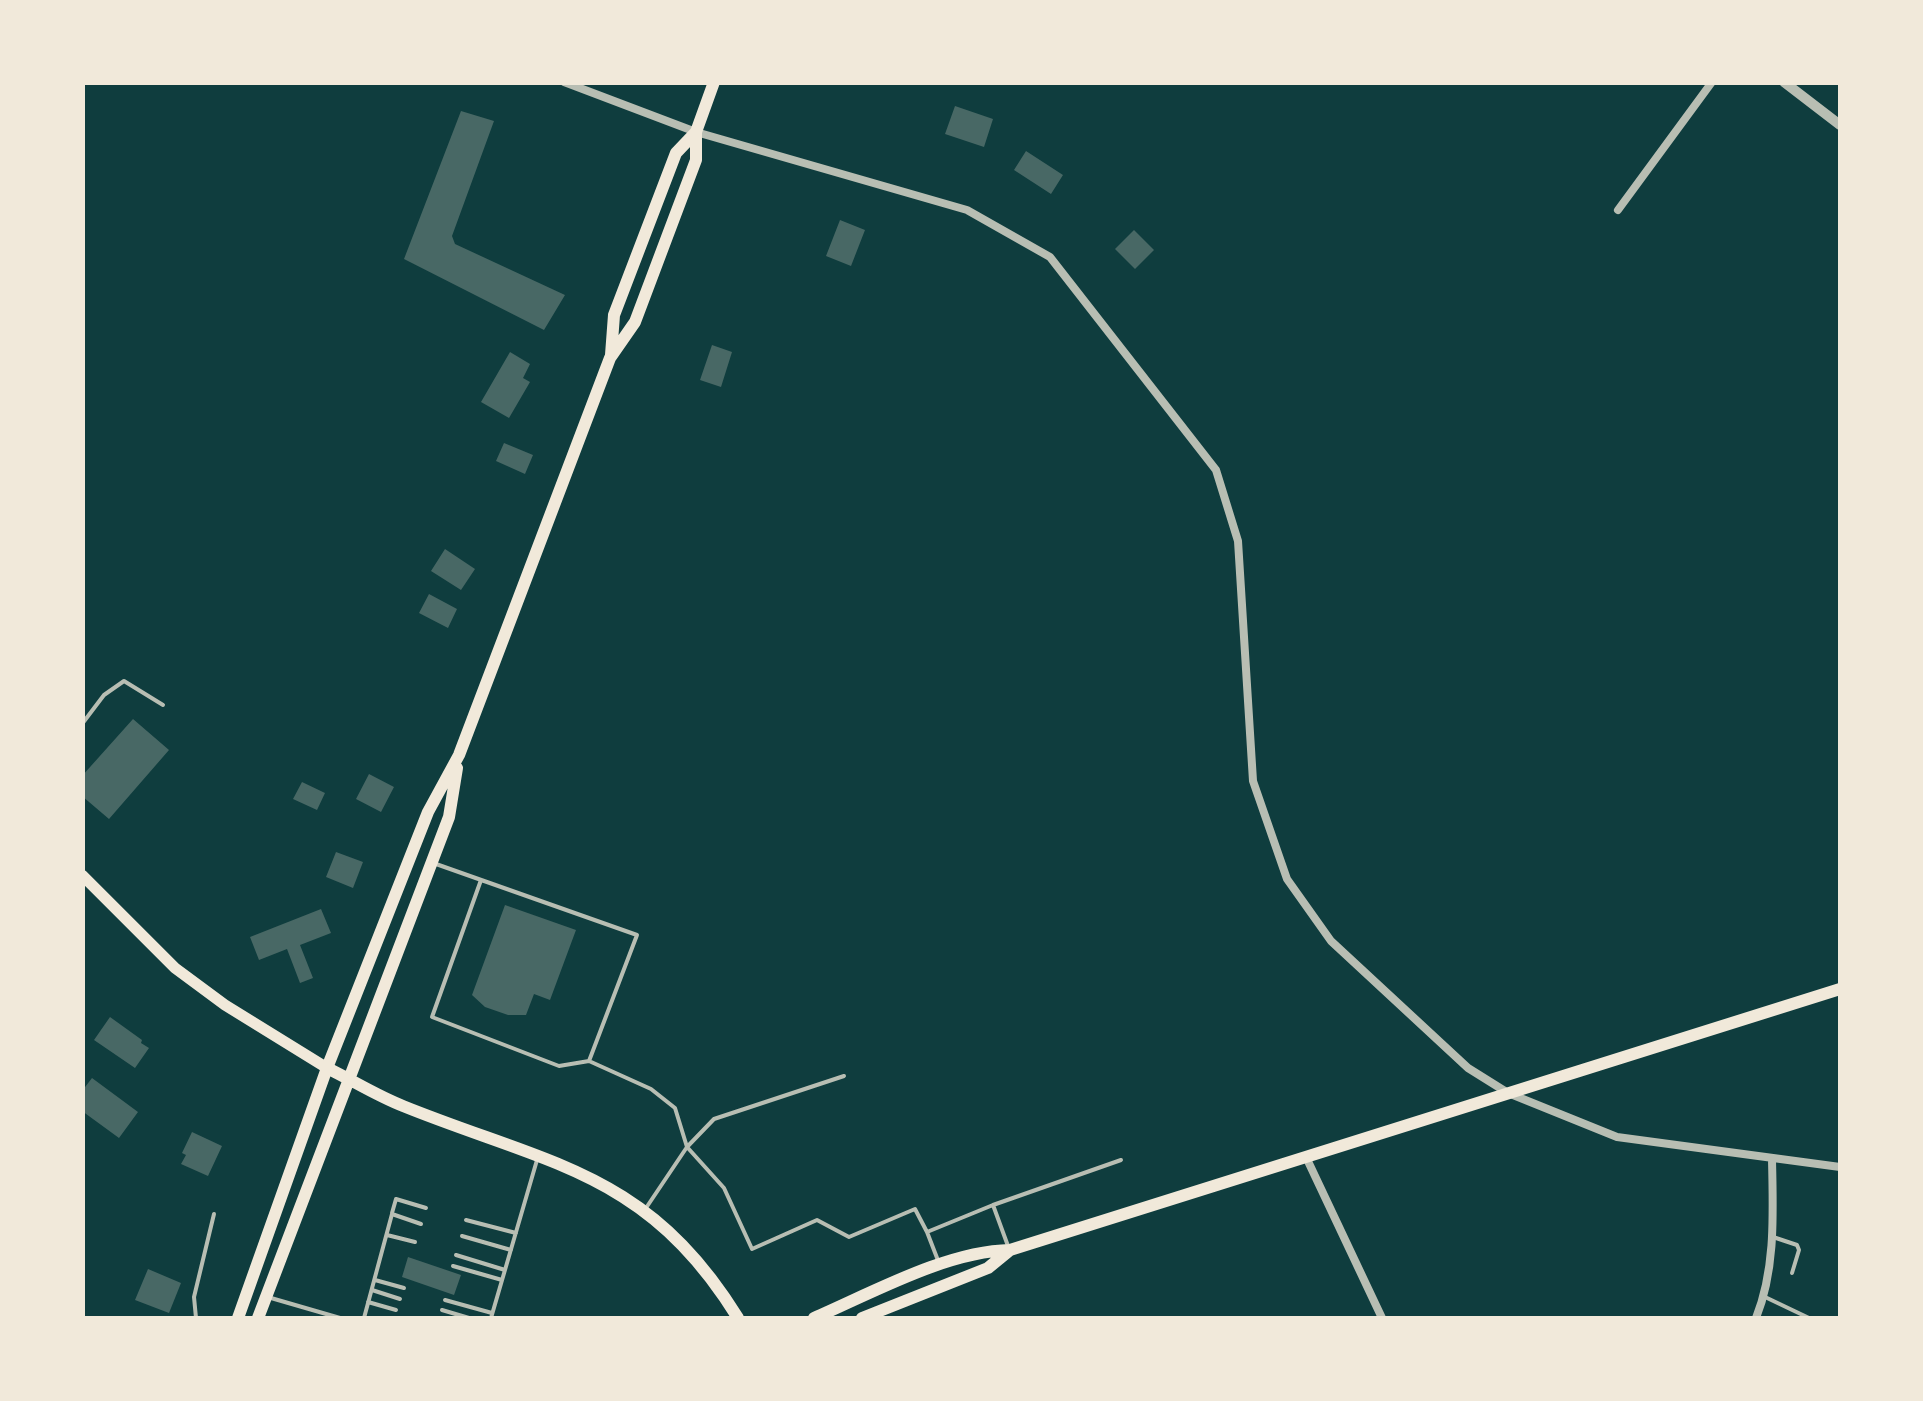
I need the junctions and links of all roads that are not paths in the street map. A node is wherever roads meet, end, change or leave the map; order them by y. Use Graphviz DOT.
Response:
graph roads {
  1 [pos="564,82"];
  2 [pos="714,82"];
  3 [pos="1712,82"];
  4 [pos="1784,82"];
  5 [pos="1840,125"];
  6 [pos="696,132"];
  7 [pos="1618,210"];
  8 [pos="610,358"];
  9 [pos="163,705"];
  10 [pos="82,724"];
  11 [pos="460,756"];
  12 [pos="432,863"];
  13 [pos="82,875"];
  14 [pos="481,880"];
  15 [pos="1840,988"];
  16 [pos="590,1061"];
  17 [pos="328,1068"];
  18 [pos="844,1076"];
  19 [pos="351,1079"];
  20 [pos="1508,1093"];
  21 [pos="687,1147"];
  22 [pos="538,1154"];
  23 [pos="1306,1157"];
  24 [pos="1772,1159"];
  25 [pos="1121,1160"];
  26 [pos="1840,1167"];
  27 [pos="993,1205"];
  28 [pos="426,1208"];
  29 [pos="645,1210"];
  30 [pos="214,1214"];
  31 [pos="392,1214"];
  32 [pos="466,1220"];
  33 [pos="421,1224"];
  34 [pos="926,1232"];
  35 [pos="516,1233"];
  36 [pos="387,1234"];
  37 [pos="462,1236"];
  38 [pos="1773,1237"];
  39 [pos="415,1242"];
  40 [pos="510,1250"];
  41 [pos="1010,1250"];
  42 [pos="456,1255"];
  43 [pos="453,1266"];
  44 [pos="940,1266"];
  45 [pos="505,1270"];
  46 [pos="1792,1273"];
  47 [pos="374,1280"];
  48 [pos="502,1280"];
  49 [pos="404,1288"];
  50 [pos="372,1290"];
  51 [pos="266,1296"];
  52 [pos="1765,1297"];
  53 [pos="400,1299"];
  54 [pos="445,1300"];
  55 [pos="368,1302"];
  56 [pos="396,1310"];
  57 [pos="442,1310"];
  58 [pos="492,1316"];
  59 [pos="196,1318"];
  60 [pos="238,1318"];
  61 [pos="258,1318"];
  62 [pos="340,1318"];
  63 [pos="364,1318"];
  64 [pos="468,1318"];
  65 [pos="738,1318"];
  66 [pos="814,1318"];
  67 [pos="862,1318"];
  68 [pos="1382,1318"];
  69 [pos="1756,1318"];
  70 [pos="1809,1318"];
  1 -- 6 [label="street"];
  2 -- 6 [label="main road"];
  3 -- 7 [label="street"];
  4 -- 5 [label="street"];
  6 -- 8 [label="main road"];
  6 -- 8 [label="main road"];
  6 -- 20 [label="street"];
  8 -- 11 [label="main road"];
  9 -- 10 [label="lane"];
  11 -- 12 [label="main road"];
  11 -- 17 [label="main road"];
  12 -- 14 [label="lane"];
  12 -- 19 [label="main road"];
  13 -- 17 [label="main road"];
  14 -- 16 [label="lane"];
  14 -- 16 [label="lane"];
  15 -- 20 [label="main road"];
  16 -- 21 [label="lane"];
  17 -- 19 [label="main road"];
  17 -- 60 [label="main road"];
  18 -- 21 [label="lane"];
  19 -- 22 [label="main road"];
  19 -- 51 [label="main road"];
  20 -- 23 [label="main road"];
  20 -- 24 [label="street"];
  21 -- 29 [label="lane"];
  21 -- 34 [label="lane"];
  22 -- 29 [label="main road"];
  22 -- 35 [label="lane"];
  23 -- 41 [label="main road"];
  23 -- 68 [label="street"];
  24 -- 26 [label="street"];
  24 -- 38 [label="street"];
  25 -- 27 [label="lane"];
  27 -- 34 [label="lane"];
  27 -- 41 [label="lane"];
  28 -- 31 [label="lane"];
  29 -- 65 [label="main road"];
  30 -- 59 [label="lane"];
  31 -- 33 [label="lane"];
  31 -- 36 [label="lane"];
  32 -- 35 [label="lane"];
  34 -- 44 [label="lane"];
  35 -- 40 [label="lane"];
  36 -- 39 [label="lane"];
  36 -- 47 [label="lane"];
  37 -- 40 [label="lane"];
  38 -- 46 [label="lane"];
  38 -- 52 [label="street"];
  40 -- 45 [label="lane"];
  41 -- 44 [label="main road"];
  41 -- 67 [label="main road"];
  42 -- 45 [label="lane"];
  43 -- 48 [label="lane"];
  44 -- 66 [label="main road"];
  45 -- 48 [label="lane"];
  47 -- 49 [label="lane"];
  47 -- 50 [label="lane"];
  48 -- 58 [label="lane"];
  50 -- 53 [label="lane"];
  50 -- 55 [label="lane"];
  51 -- 61 [label="main road"];
  51 -- 62 [label="lane"];
  52 -- 69 [label="street"];
  52 -- 70 [label="lane"];
  54 -- 58 [label="lane"];
  55 -- 56 [label="lane"];
  55 -- 63 [label="lane"];
  57 -- 64 [label="lane"];
}
